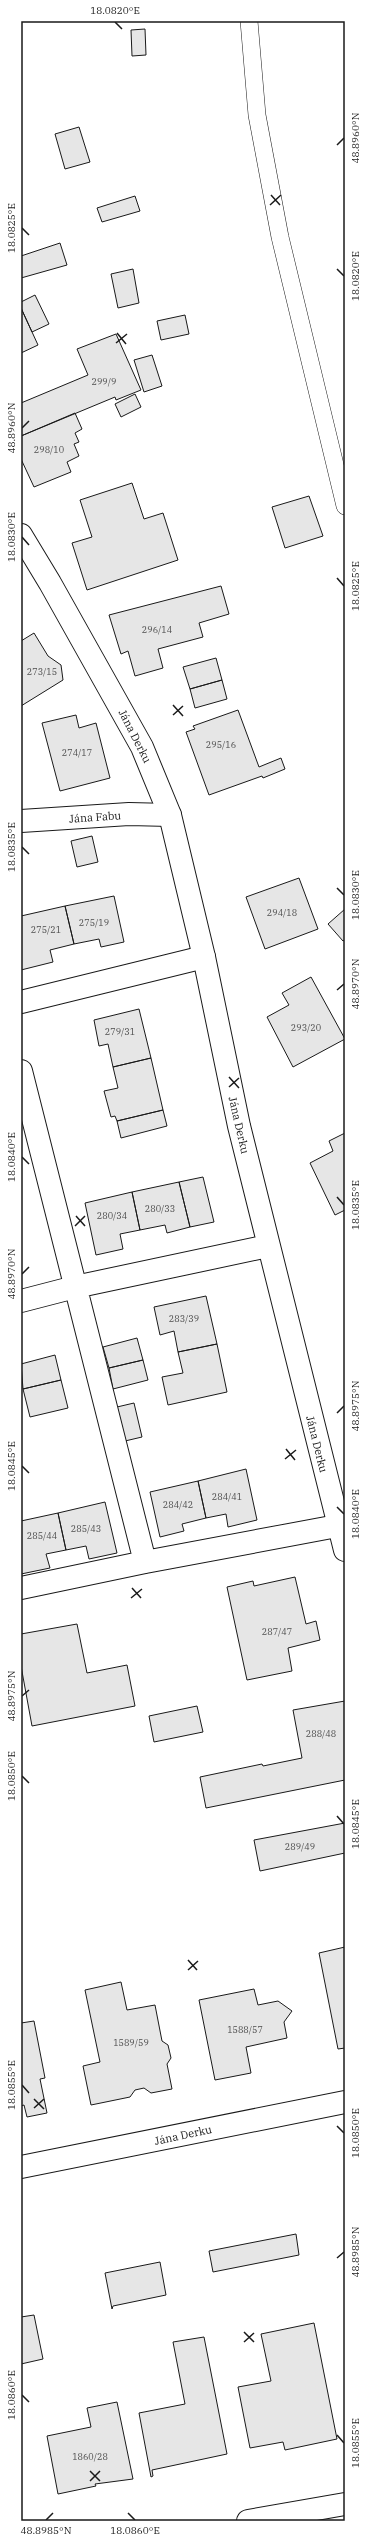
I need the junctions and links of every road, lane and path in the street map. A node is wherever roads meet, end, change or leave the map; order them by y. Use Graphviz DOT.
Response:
graph roads {
  1 [pos="249,21"];
  2 [pos="345,506"];
  3 [pos="21,535"];
  4 [pos="170,815"];
  5 [pos="21,821"];
  6 [pos="204,957"];
  7 [pos="21,1002"];
  8 [pos="21,1071"];
  9 [pos="268,1246"];
  10 [pos="76,1287"];
  11 [pos="21,1301"];
  12 [pos="337,1526"];
  13 [pos="345,1550"];
  14 [pos="145,1562"];
  15 [pos="21,1588"];
  16 [pos="345,2102"];
  17 [pos="21,2167"];
  18 [pos="345,2504"];
  19 [pos="248,2521"];
  1 -- 2 [label="lane"];
  3 -- 4 [label="street, Jána Derku"];
  4 -- 5 [label="street, Jána Fabu"];
  4 -- 6 [label="street, Jána Derku"];
  6 -- 7 [label="street"];
  6 -- 9 [label="street, Jána Derku"];
  8 -- 10 [label="street"];
  9 -- 10 [label="street"];
  9 -- 12 [label="street, Jána Derku"];
  10 -- 11 [label="street"];
  10 -- 14 [label="street"];
  12 -- 13 [label="street, Jána Derku"];
  12 -- 14 [label="street"];
  14 -- 15 [label="street"];
  16 -- 17 [label="street, Jána Derku"];
  18 -- 19 [label="street"];
}
